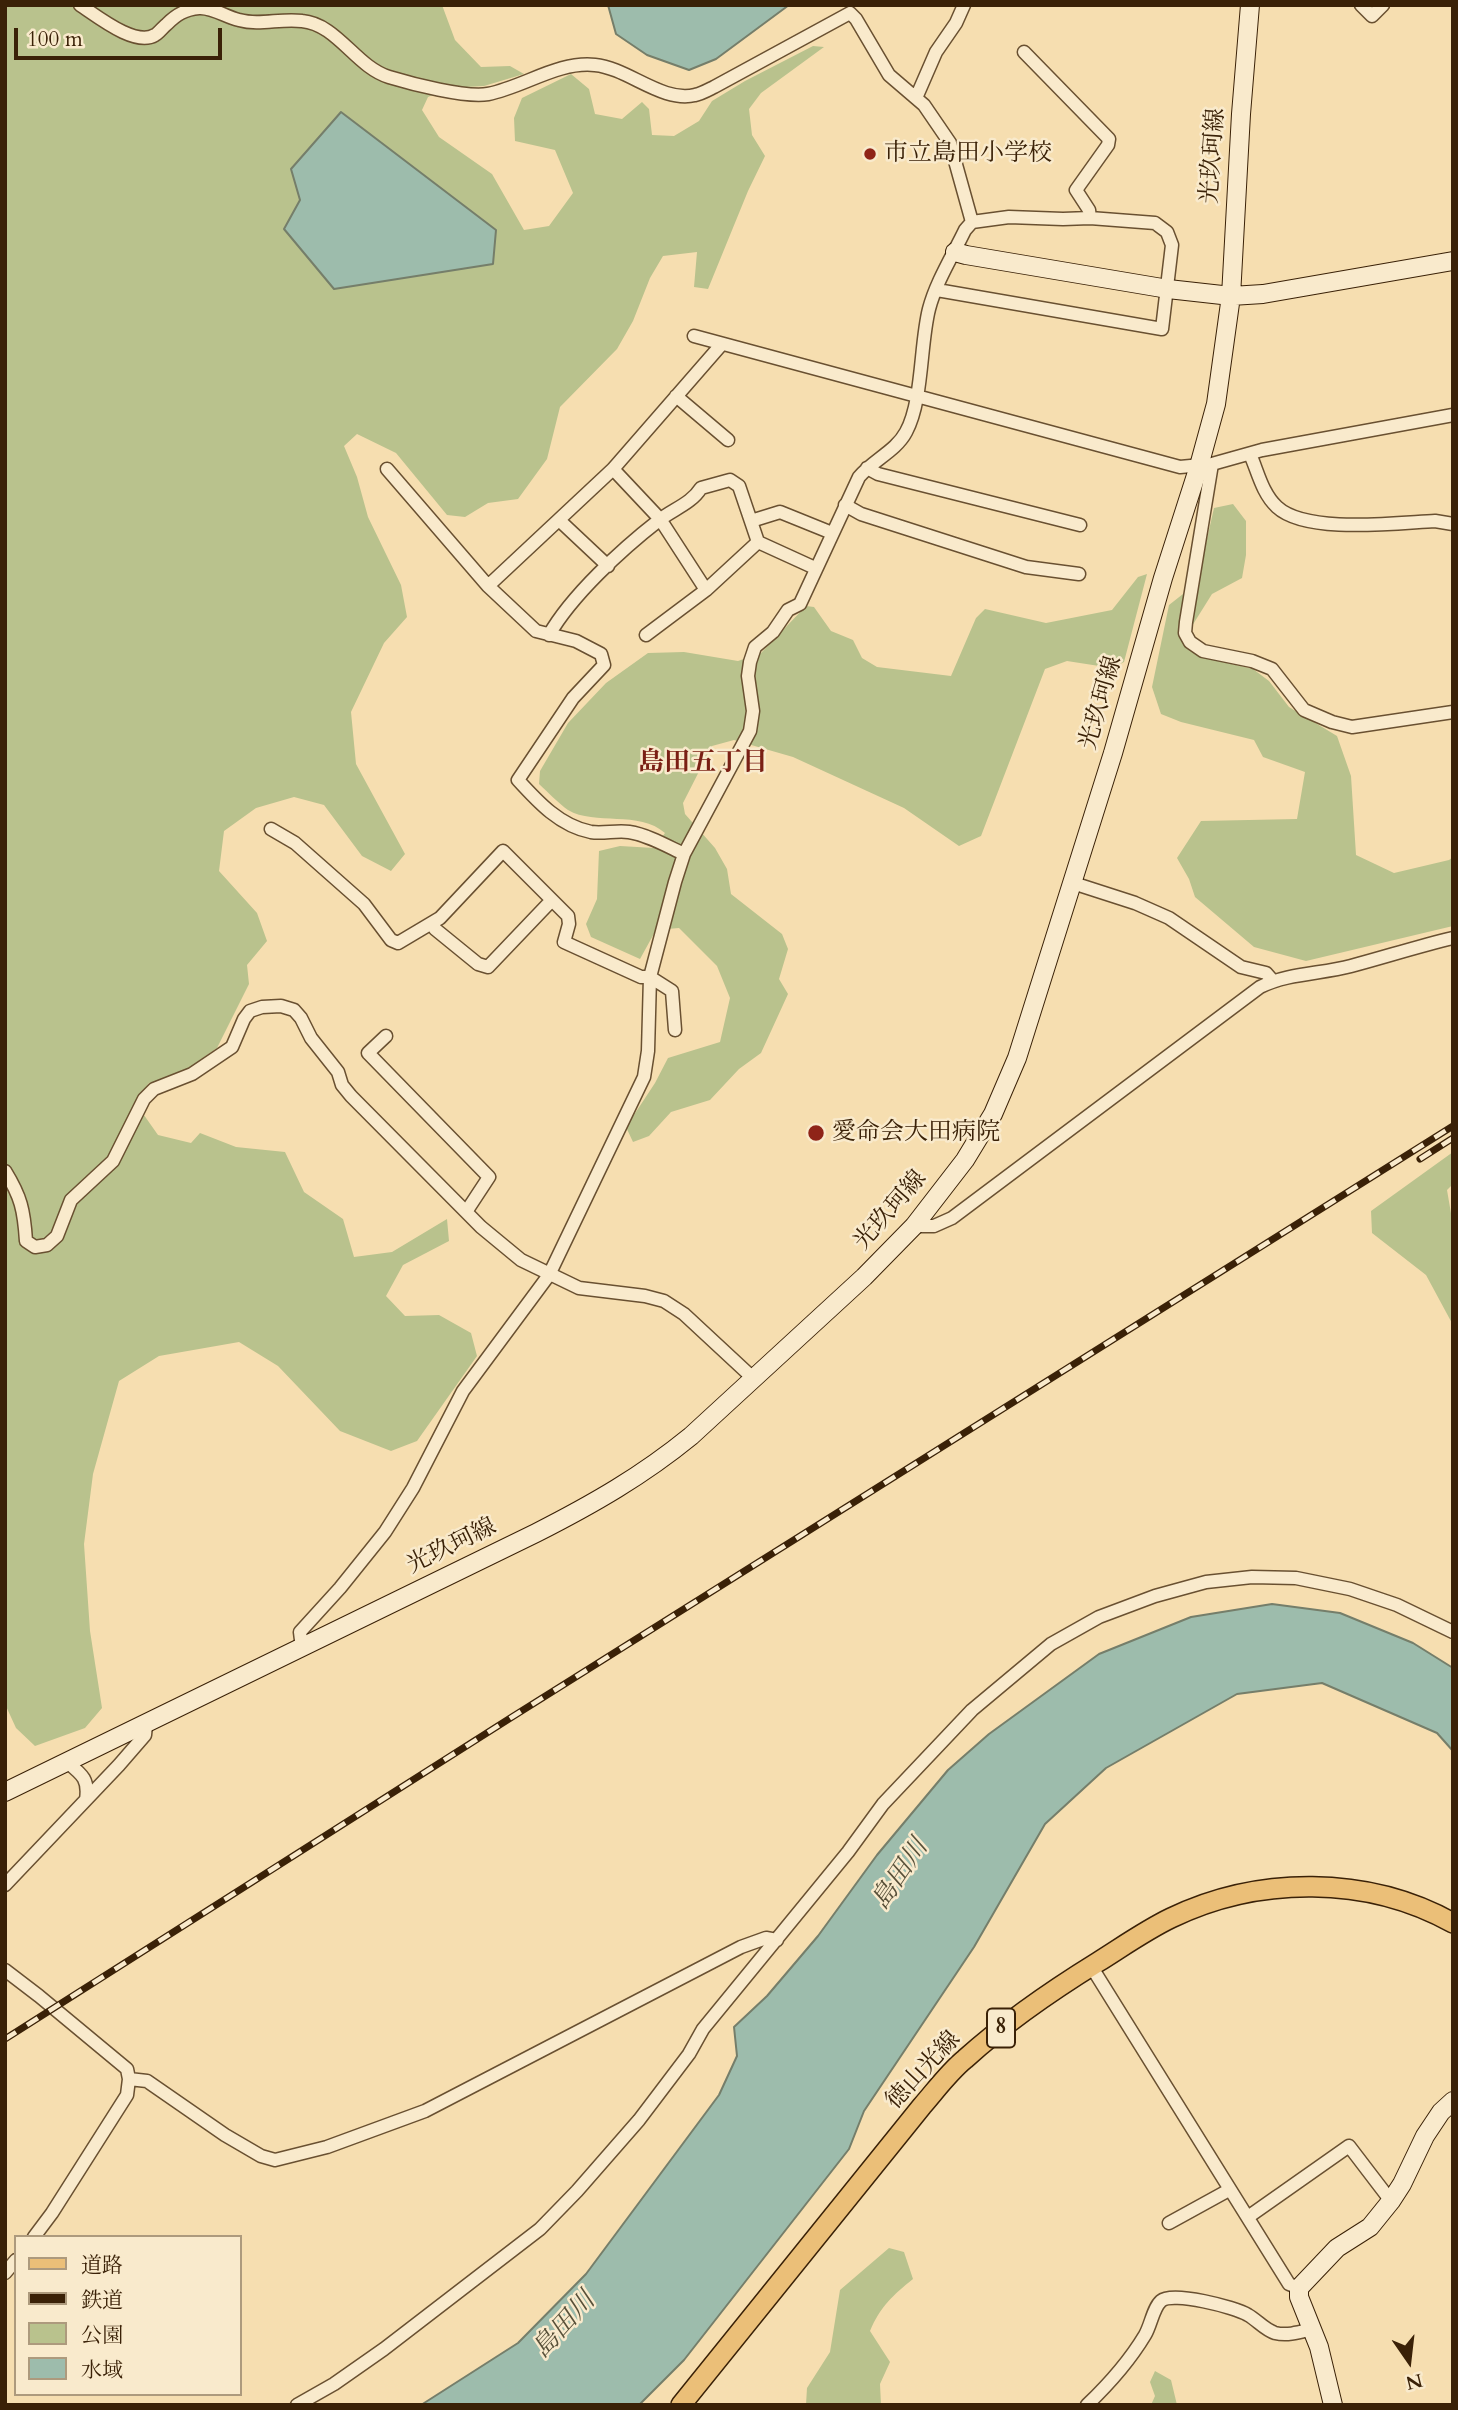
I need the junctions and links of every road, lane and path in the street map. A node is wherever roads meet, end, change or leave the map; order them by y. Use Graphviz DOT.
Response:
graph roads {
  1 [pos="80,5"];
  2 [pos="964,5"];
  3 [pos="1250,5"];
  4 [pos="1361,5"];
  5 [pos="1383,5"];
  6 [pos="1024,52"];
  7 [pos="916,98"];
  8 [pos="1090,218"];
  9 [pos="972,222"];
  10 [pos="955,252"];
  11 [pos="1453,261"];
  12 [pos="1168,289"];
  13 [pos="937,290"];
  14 [pos="1230,296"];
  15 [pos="694,336"];
  16 [pos="721,345"];
  17 [pos="676,396"];
  18 [pos="916,396"];
  19 [pos="1453,415"];
  20 [pos="727,440"];
  21 [pos="1250,454"];
  22 [pos="1206,465"];
  23 [pos="867,468"];
  24 [pos="387,469"];
  25 [pos="613,469"];
  26 [pos="845,505"];
  27 [pos="660,519"];
  28 [pos="559,520"];
  29 [pos="751,521"];
  30 [pos="1453,524"];
  31 [pos="1080,525"];
  32 [pos="832,533"];
  33 [pos="758,542"];
  34 [pos="608,566"];
  35 [pos="815,568"];
  36 [pos="1079,574"];
  37 [pos="488,586"];
  38 [pos="706,590"];
  39 [pos="549,635"];
  40 [pos="646,635"];
  41 [pos="1453,712"];
  42 [pos="271,830"];
  43 [pos="684,854"];
  44 [pos="1073,883"];
  45 [pos="551,901"];
  46 [pos="432,923"];
  47 [pos="1453,938"];
  48 [pos="650,977"];
  49 [pos="1273,981"];
  50 [pos="675,1030"];
  51 [pos="386,1036"];
  52 [pos="5,1171"];
  53 [pos="466,1212"];
  54 [pos="915,1226"];
  55 [pos="549,1275"];
  56 [pos="754,1379"];
  57 [pos="1453,1632"];
  58 [pos="302,1648"];
  59 [pos="146,1725"];
  60 [pos="68,1763"];
  61 [pos="5,1792"];
  62 [pos="86,1800"];
  63 [pos="5,1885"];
  64 [pos="1453,1923"];
  65 [pos="777,1940"];
  66 [pos="1091,1966"];
  67 [pos="5,1970"];
  68 [pos="129,2079"];
  69 [pos="1453,2101"];
  70 [pos="1228,2190"];
  71 [pos="1391,2201"];
  72 [pos="1248,2217"];
  73 [pos="1169,2223"];
  74 [pos="35,2235"];
  75 [pos="1299,2288"];
  76 [pos="1312,2329"];
  77 [pos="297,2405"];
  78 [pos="681,2405"];
  79 [pos="1087,2405"];
  80 [pos="1333,2405"];
  1 -- 7 [label="street"];
  2 -- 7 [label="street"];
  3 -- 14 [label="main road, 光玖珂線"];
  4 -- 5 [label="street"];
  6 -- 8 [label="street"];
  7 -- 9 [label="street"];
  8 -- 9 [label="street"];
  8 -- 12 [label="street"];
  9 -- 10 [label="street"];
  10 -- 12 [label="main road"];
  10 -- 13 [label="street"];
  11 -- 14 [label="main road"];
  12 -- 13 [label="street"];
  12 -- 14 [label="main road"];
  13 -- 18 [label="street"];
  14 -- 22 [label="main road, 光玖珂線"];
  15 -- 16 [label="street"];
  16 -- 17 [label="street"];
  16 -- 18 [label="street"];
  17 -- 20 [label="street"];
  17 -- 25 [label="street"];
  18 -- 22 [label="street"];
  18 -- 23 [label="street"];
  19 -- 21 [label="street"];
  21 -- 22 [label="street"];
  21 -- 30 [label="street"];
  22 -- 41 [label="street"];
  22 -- 44 [label="main road, 光玖珂線"];
  23 -- 26 [label="street"];
  23 -- 31 [label="street"];
  24 -- 37 [label="street"];
  25 -- 27 [label="street"];
  25 -- 28 [label="street"];
  26 -- 32 [label="street"];
  26 -- 36 [label="street"];
  27 -- 29 [label="street"];
  27 -- 34 [label="street"];
  27 -- 38 [label="street"];
  28 -- 34 [label="street"];
  28 -- 37 [label="street"];
  29 -- 32 [label="street"];
  29 -- 33 [label="street"];
  32 -- 35 [label="street"];
  33 -- 35 [label="street"];
  33 -- 38 [label="street"];
  34 -- 39 [label="street"];
  35 -- 43 [label="street"];
  37 -- 39 [label="street"];
  38 -- 40 [label="street"];
  39 -- 43 [label="street"];
  42 -- 46 [label="street"];
  43 -- 48 [label="street"];
  44 -- 49 [label="street"];
  44 -- 54 [label="main road, 光玖珂線"];
  45 -- 46 [label="street"];
  45 -- 46 [label="street"];
  45 -- 48 [label="street"];
  47 -- 49 [label="street"];
  48 -- 50 [label="street"];
  48 -- 55 [label="street"];
  49 -- 54 [label="street"];
  51 -- 53 [label="street"];
  52 -- 53 [label="street"];
  53 -- 55 [label="street"];
  54 -- 56 [label="main road, 光玖珂線"];
  55 -- 56 [label="street"];
  55 -- 58 [label="street"];
  56 -- 58 [label="main road, 光玖珂線"];
  57 -- 65 [label="street"];
  58 -- 59 [label="main road, 光玖珂線"];
  59 -- 60 [label="main road, 光玖珂線"];
  59 -- 62 [label="street"];
  60 -- 61 [label="main road, 光玖珂線"];
  60 -- 62 [label="street"];
  62 -- 63 [label="street"];
  64 -- 66 [label="main road, 徳山光線 / 8"];
  65 -- 68 [label="street"];
  65 -- 77 [label="street"];
  66 -- 70 [label="street"];
  66 -- 78 [label="main road, 徳山光線 / 8"];
  67 -- 68 [label="street"];
  68 -- 74 [label="street"];
  69 -- 71 [label="main road"];
  70 -- 72 [label="street"];
  70 -- 73 [label="street"];
  71 -- 72 [label="street"];
  71 -- 75 [label="main road"];
  72 -- 75 [label="street"];
  75 -- 76 [label="main road"];
  76 -- 79 [label="street"];
  76 -- 80 [label="main road"];
}
